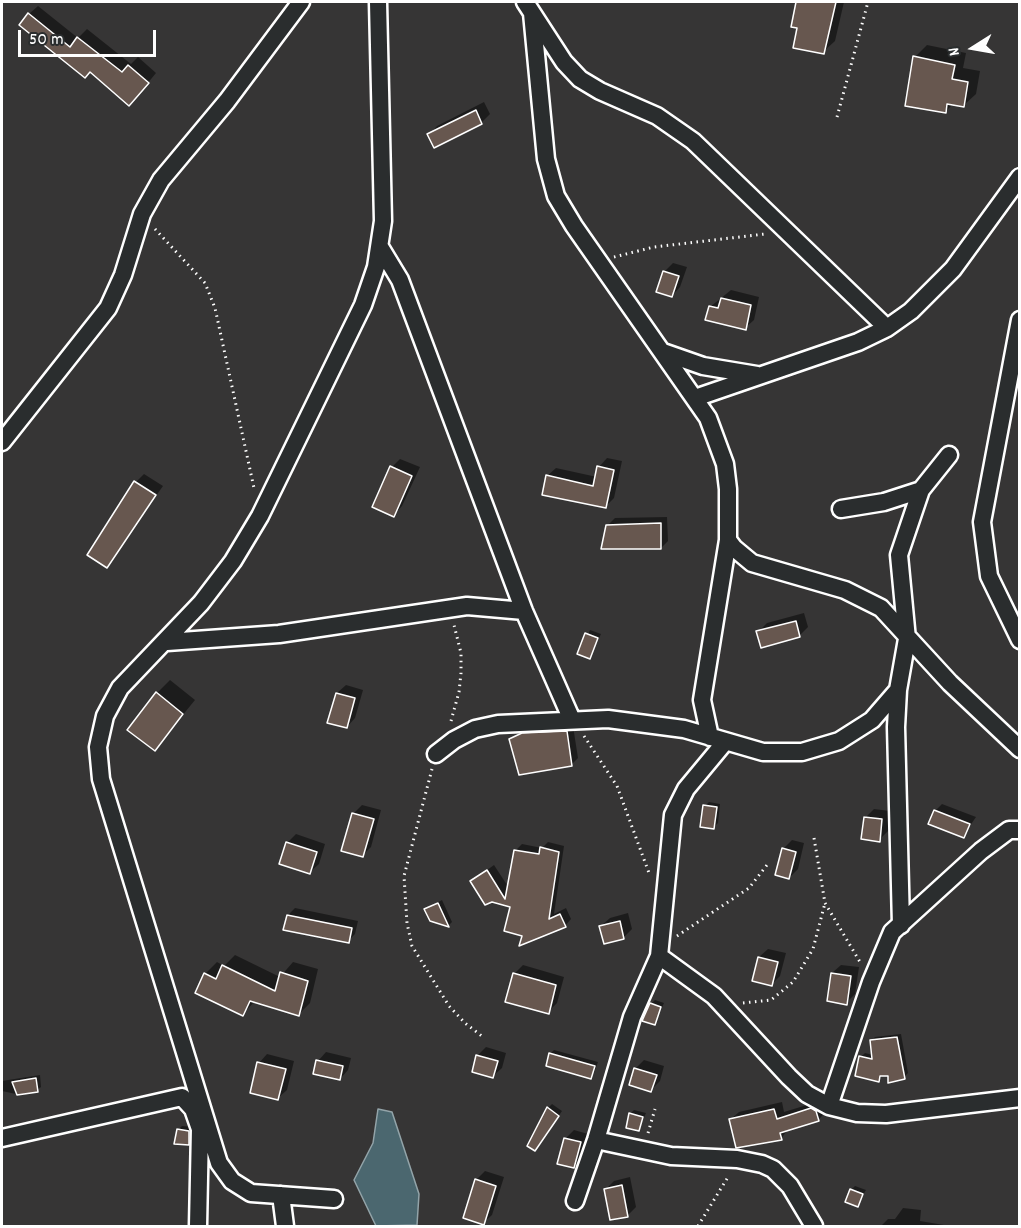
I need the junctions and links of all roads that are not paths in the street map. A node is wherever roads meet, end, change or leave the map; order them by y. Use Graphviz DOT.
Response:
graph roads {
  1 [pos="301,2"];
  2 [pos="378,2"];
  3 [pos="529,8"];
  4 [pos="1020,177"];
  5 [pos="380,247"];
  6 [pos="1019,324"];
  7 [pos="887,328"];
  8 [pos="663,351"];
  9 [pos="761,375"];
  10 [pos="695,398"];
  11 [pos="2,442"];
  12 [pos="949,455"];
  13 [pos="921,490"];
  14 [pos="841,509"];
  15 [pos="728,540"];
  16 [pos="524,611"];
  17 [pos="907,639"];
  18 [pos="1020,640"];
  19 [pos="167,642"];
  20 [pos="898,690"];
  21 [pos="572,720"];
  22 [pos="718,740"];
  23 [pos="1020,749"];
  24 [pos="436,754"];
  25 [pos="1020,830"];
  26 [pos="901,925"];
  27 [pos="660,952"];
  28 [pos="1020,1098"];
  29 [pos="197,1105"];
  30 [pos="829,1106"];
  31 [pos="2,1138"];
  32 [pos="596,1140"];
  33 [pos="281,1195"];
  34 [pos="334,1198"];
  35 [pos="575,1201"];
  36 [pos="198,1227"];
  37 [pos="285,1227"];
  38 [pos="814,1227"];
  1 -- 11 [label="street"];
  2 -- 5 [label="street"];
  3 -- 7 [label="street"];
  3 -- 8 [label="street"];
  4 -- 7 [label="street"];
  5 -- 16 [label="street"];
  5 -- 19 [label="street"];
  6 -- 18 [label="street"];
  7 -- 9 [label="street"];
  8 -- 9 [label="street"];
  8 -- 10 [label="street"];
  9 -- 10 [label="street"];
  10 -- 15 [label="street"];
  12 -- 13 [label="street"];
  13 -- 14 [label="street"];
  13 -- 17 [label="street"];
  15 -- 17 [label="street"];
  15 -- 22 [label="street"];
  16 -- 19 [label="street"];
  16 -- 21 [label="street"];
  17 -- 20 [label="street"];
  17 -- 23 [label="street"];
  19 -- 29 [label="street"];
  20 -- 22 [label="street"];
  20 -- 26 [label="street"];
  21 -- 22 [label="street"];
  21 -- 24 [label="street"];
  22 -- 27 [label="street"];
  25 -- 26 [label="street"];
  26 -- 30 [label="street"];
  27 -- 30 [label="street"];
  27 -- 32 [label="street"];
  28 -- 30 [label="street"];
  29 -- 31 [label="street"];
  29 -- 33 [label="street"];
  29 -- 36 [label="street"];
  32 -- 35 [label="street"];
  32 -- 38 [label="street"];
  33 -- 34 [label="street"];
  33 -- 37 [label="street"];
}
